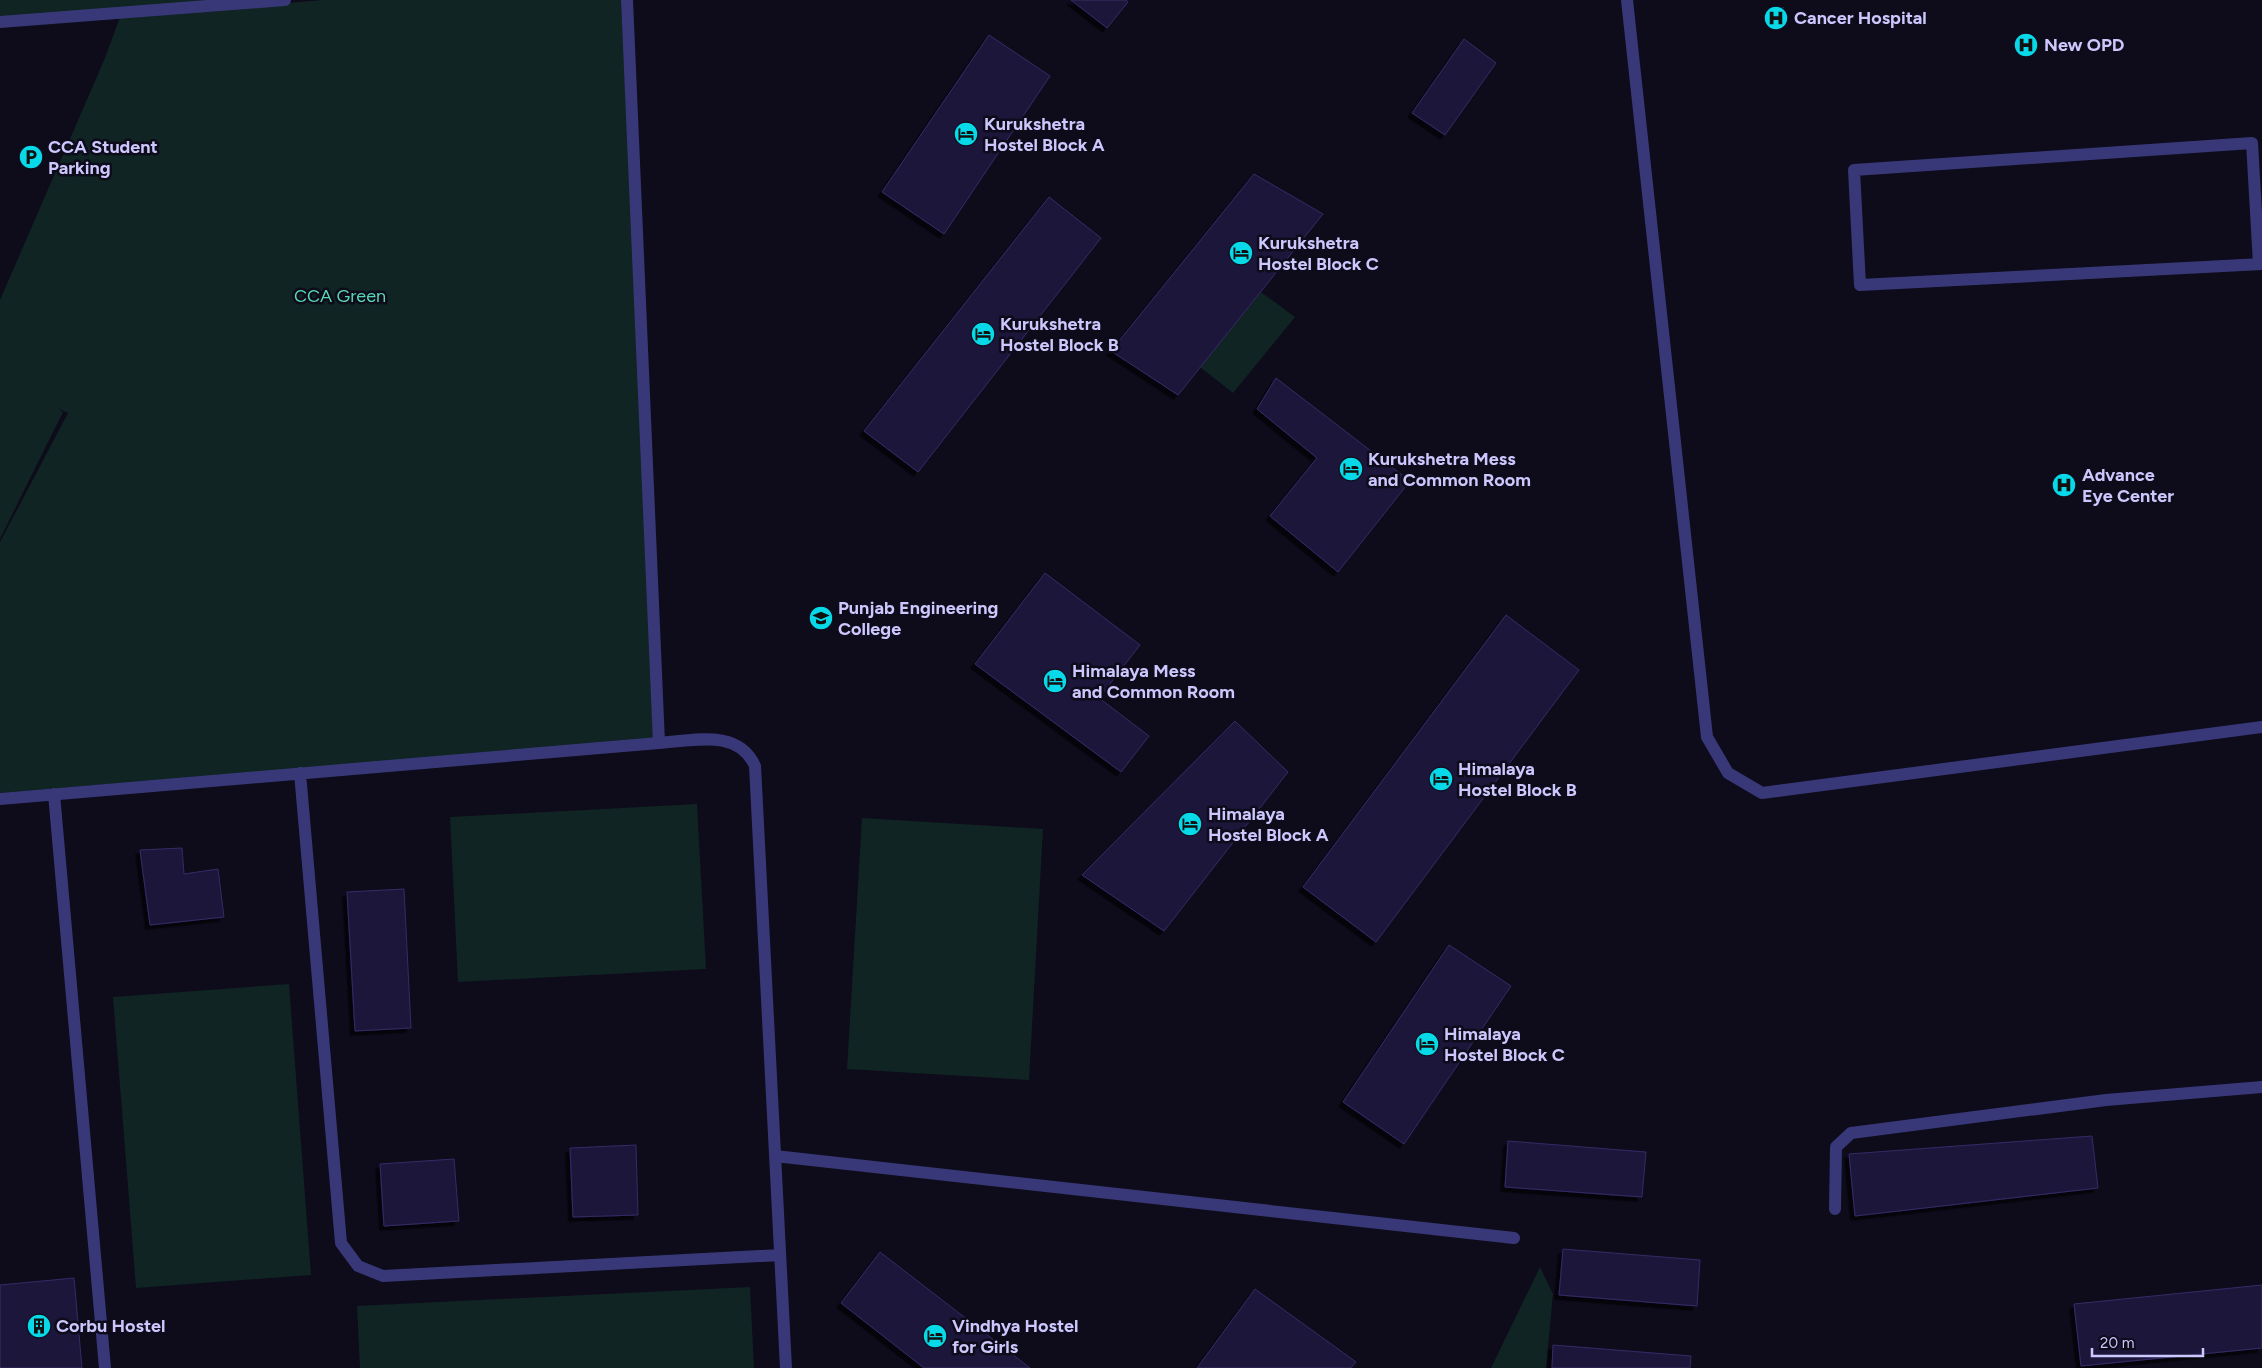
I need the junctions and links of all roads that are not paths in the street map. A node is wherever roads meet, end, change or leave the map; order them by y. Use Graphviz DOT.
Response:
graph roads {
  1 [pos="285,0"];
  2 [pos="627,0"];
  3 [pos="1627,0"];
  4 [pos="0,22"];
  5 [pos="2261,264"];
  6 [pos="2262,727"];
  7 [pos="659,743"];
  8 [pos="300,774"];
  9 [pos="54,794"];
  10 [pos="0,799"];
  11 [pos="2262,1087"];
  12 [pos="775,1156"];
  13 [pos="1835,1209"];
  14 [pos="1514,1238"];
  15 [pos="780,1256"];
  16 [pos="105,1368"];
  17 [pos="786,1368"];
  1 -- 4 [label="street"];
  2 -- 7 [label="street"];
  3 -- 6 [label="street"];
  5 -- 5 [label="street"];
  7 -- 8 [label="street"];
  7 -- 12 [label="street"];
  8 -- 9 [label="street"];
  8 -- 15 [label="street"];
  9 -- 10 [label="street"];
  9 -- 16 [label="street"];
  11 -- 13 [label="street"];
  12 -- 14 [label="street"];
  12 -- 15 [label="street"];
  15 -- 17 [label="street"];
}
